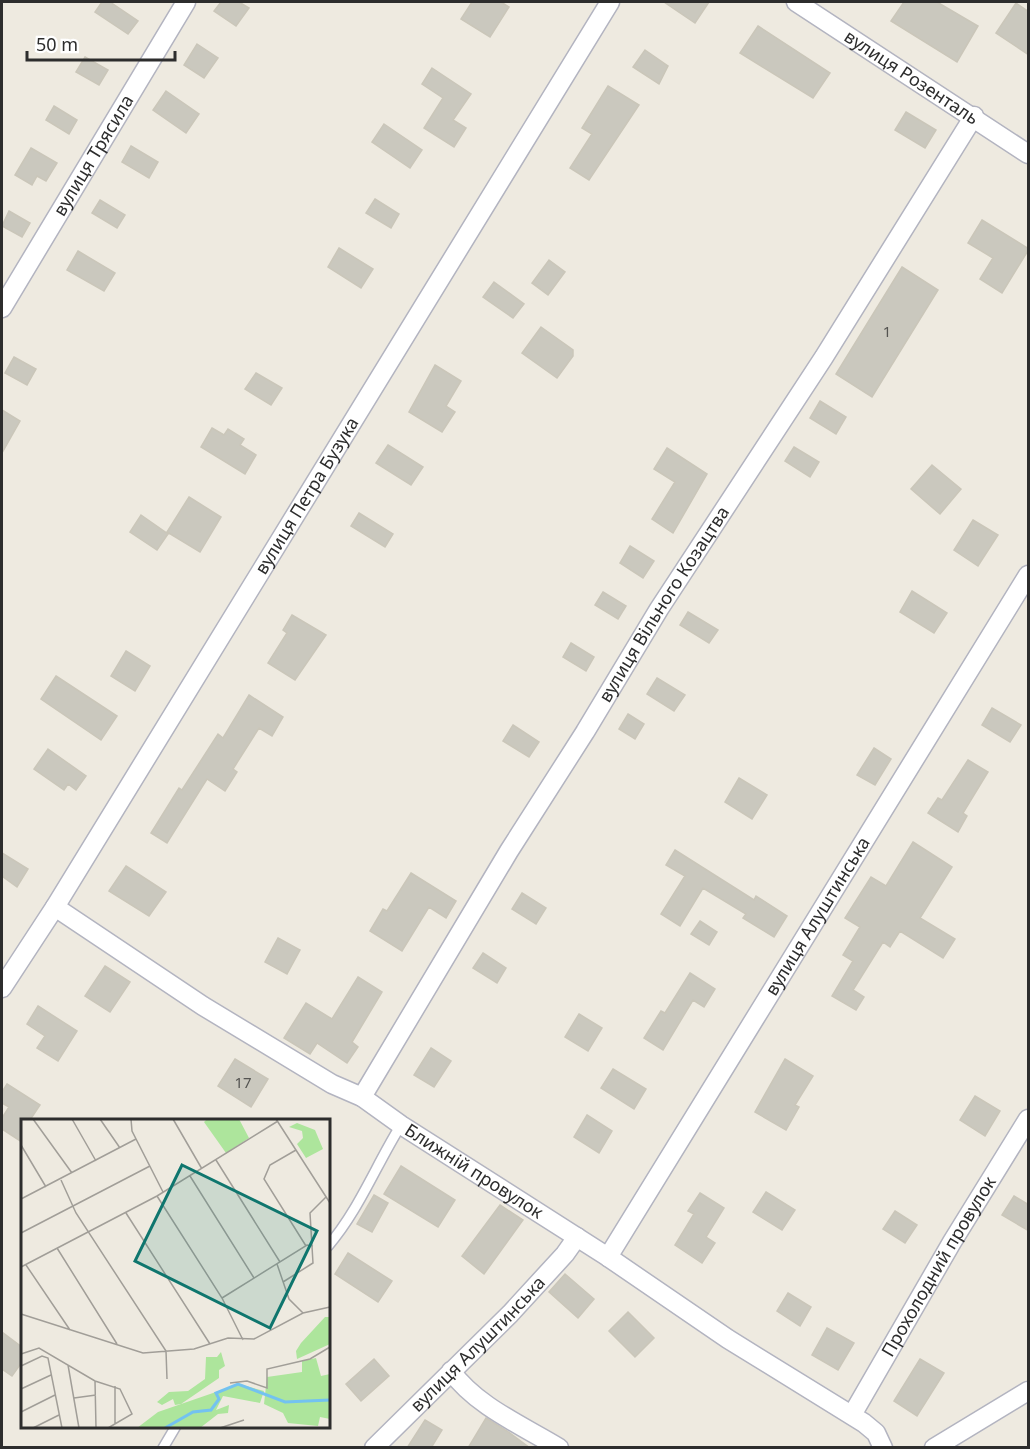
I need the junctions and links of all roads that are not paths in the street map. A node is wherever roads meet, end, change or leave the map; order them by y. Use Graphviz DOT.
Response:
graph roads {
  1 [pos="186,2"];
  2 [pos="610,2"];
  3 [pos="796,2"];
  4 [pos="974,116"];
  5 [pos="1029,154"];
  6 [pos="2,308"];
  7 [pos="1029,575"];
  8 [pos="55,907"];
  9 [pos="2,988"];
  10 [pos="362,1097"];
  11 [pos="1029,1119"];
  12 [pos="401,1125"];
  13 [pos="577,1237"];
  14 [pos="330,1243"];
  15 [pos="608,1257"];
  16 [pos="451,1371"];
  17 [pos="1029,1391"];
  18 [pos="852,1415"];
  19 [pos="175,1428"];
  20 [pos="163,1448"];
  21 [pos="374,1448"];
  22 [pos="559,1448"];
  23 [pos="883,1448"];
  24 [pos="934,1448"];
  1 -- 6 [label="street, вулиця Трясила"];
  2 -- 8 [label="street, вулиця Петра Бузука"];
  3 -- 4 [label="street, вулиця Розенталь"];
  4 -- 5 [label="street, вулиця Розенталь"];
  4 -- 10 [label="street, вулиця Вільного Козацтва"];
  7 -- 15 [label="street, вулиця Алуштинська"];
  8 -- 9 [label="street, вулиця Петра Бузука"];
  8 -- 10 [label="street, Ближній провулок"];
  10 -- 12 [label="street, Ближній провулок"];
  11 -- 18 [label="street, Прохолодний провулок"];
  12 -- 13 [label="street, Ближній провулок"];
  12 -- 14 [label="lane"];
  13 -- 15 [label="street, Ближній провулок"];
  13 -- 16 [label="street, вулиця Алуштинська"];
  15 -- 18 [label="street, Ближній провулок"];
  16 -- 21 [label="street, вулиця Алуштинська"];
  16 -- 22 [label="street"];
  17 -- 24 [label="street"];
  18 -- 23 [label="street, Ближній провулок"];
  19 -- 20 [label="lane"];
}
